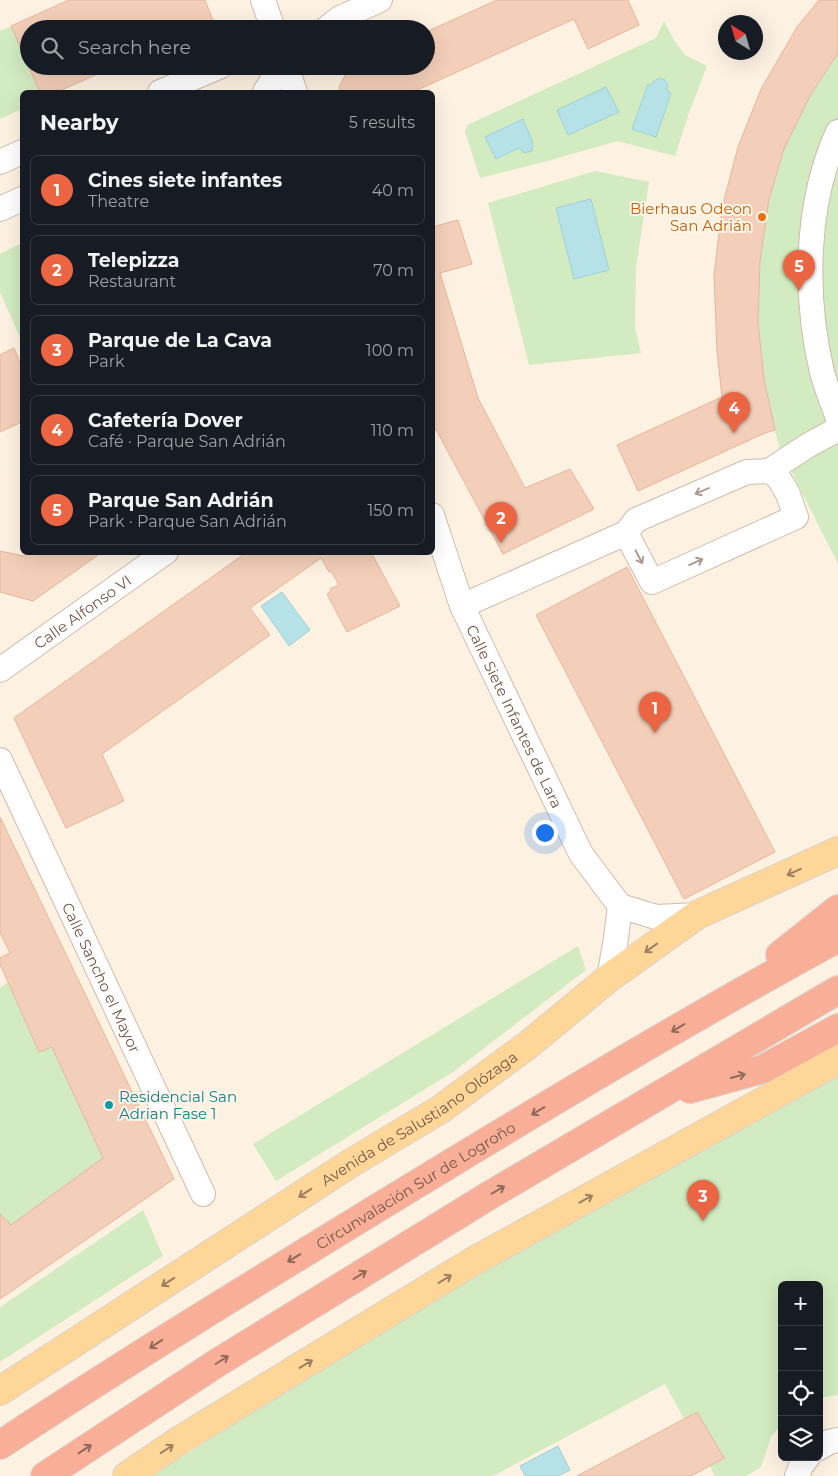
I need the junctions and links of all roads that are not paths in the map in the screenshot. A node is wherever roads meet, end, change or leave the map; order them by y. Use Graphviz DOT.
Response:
graph roads {
  1 [pos="263,0"];
  2 [pos="380,0"];
  3 [pos="270,20"];
  4 [pos="337,20"];
  5 [pos="200,75"];
  6 [pos="275,75"];
  7 [pos="289,75"];
  8 [pos="165,90"];
  9 [pos="266,90"];
  10 [pos="294,90"];
  11 [pos="838,132"];
  12 [pos="20,153"];
  13 [pos="0,162"];
  14 [pos="20,200"];
  15 [pos="0,209"];
  16 [pos="838,419"];
  17 [pos="838,430"];
  18 [pos="769,471"];
  19 [pos="435,524"];
  20 [pos="626,533"];
  21 [pos="162,555"];
  22 [pos="462,606"];
  23 [pos="0,670"];
  24 [pos="0,760"];
  25 [pos="838,851"];
  26 [pos="620,906"];
  27 [pos="838,909"];
  28 [pos="697,915"];
  29 [pos="838,938"];
  30 [pos="609,978"];
  31 [pos="838,990"];
  32 [pos="720,1003"];
  33 [pos="838,1028"];
  34 [pos="838,1060"];
  35 [pos="657,1098"];
  36 [pos="203,1194"];
  37 [pos="0,1391"];
  38 [pos="838,1440"];
  39 [pos="0,1445"];
  40 [pos="823,1446"];
  41 [pos="805,1461"];
  42 [pos="45,1476"];
  43 [pos="127,1476"];
  44 [pos="797,1476"];
  1 -- 3 [label="street"];
  2 -- 4 [label="street"];
  5 -- 8 [label="street"];
  6 -- 9 [label="street"];
  7 -- 10 [label="street"];
  11 -- 16 [label="street"];
  12 -- 13 [label="street"];
  14 -- 15 [label="street"];
  17 -- 18 [label="street"];
  18 -- 20 [label="street, one-way"];
  20 -- 18 [label="street, one-way"];
  19 -- 22 [label="street, Calle Siete Infantes de Lara"];
  20 -- 22 [label="street"];
  21 -- 23 [label="street, Calle Alfonso VI"];
  22 -- 26 [label="street, Calle Siete Infantes de Lara"];
  24 -- 36 [label="street, Calle Sancho el Mayor"];
  25 -- 28 [label="main road, Avenida de Salustiano Olózaga, one-way"];
  26 -- 28 [label="street"];
  26 -- 30 [label="street"];
  27 -- 32 [label="highway"];
  28 -- 30 [label="main road, Avenida de Salustiano Olózaga, one-way"];
  29 -- 32 [label="highway, Circunvalación Sur de Logroño"];
  30 -- 37 [label="main road, Avenida de Salustiano Olózaga, one-way"];
  31 -- 35 [label="highway"];
  32 -- 39 [label="highway, Circunvalación Sur de Logroño, one-way"];
  35 -- 33 [label="highway, one-way"];
  43 -- 34 [label="main road, one-way"];
  42 -- 35 [label="highway, one-way"];
  38 -- 40 [label="street"];
  41 -- 44 [label="street"];
}
